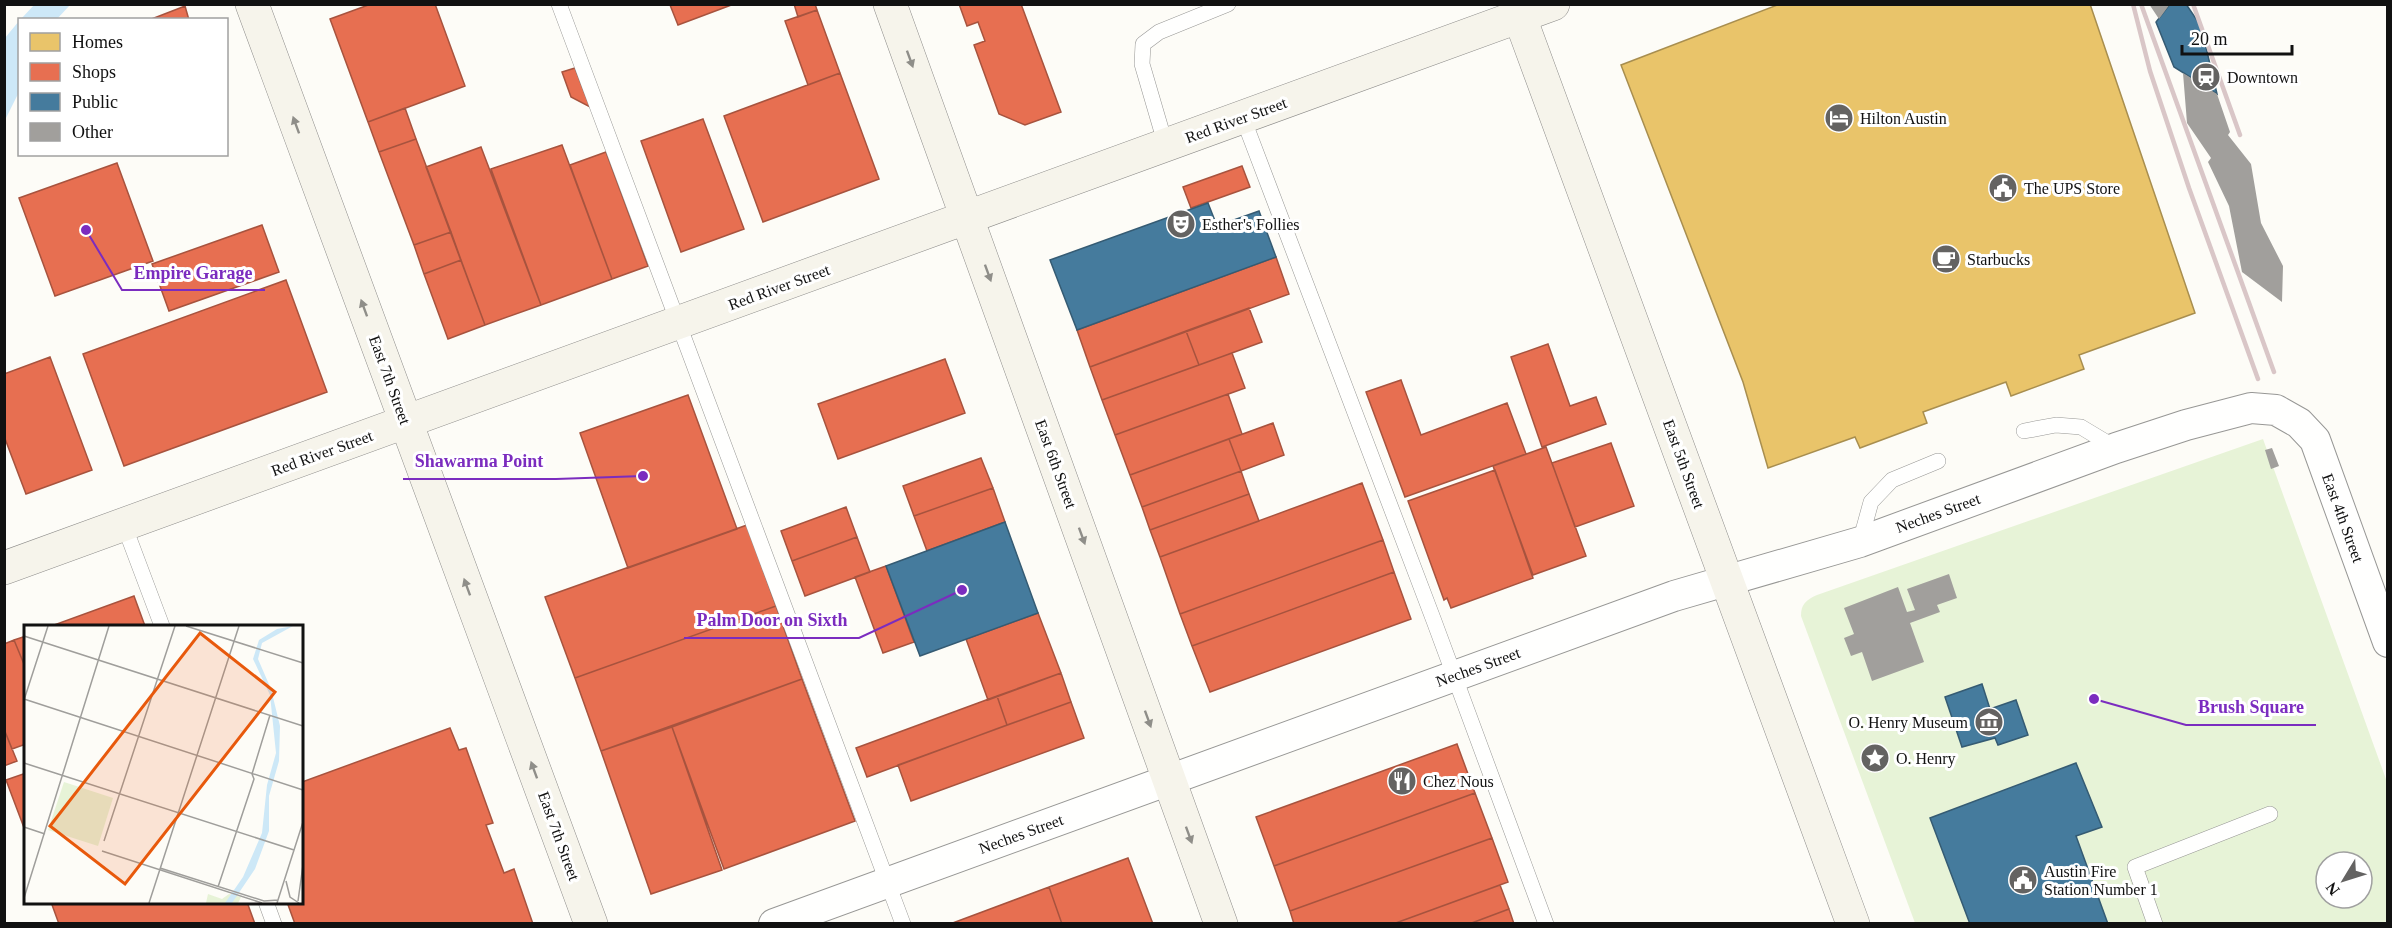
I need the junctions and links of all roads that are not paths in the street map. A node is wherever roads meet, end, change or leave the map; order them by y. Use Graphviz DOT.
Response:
graph roads {
  1 [pos="252,4"];
  2 [pos="559,4"];
  3 [pos="890,4"];
  4 [pos="1228,4"];
  5 [pos="1553,4"];
  6 [pos="1518,11"];
  7 [pos="1243,118"];
  8 [pos="1166,146"];
  9 [pos="968,218"];
  10 [pos="679,323"];
  11 [pos="2276,410"];
  12 [pos="405,422"];
  13 [pos="2024,431"];
  14 [pos="2116,448"];
  15 [pos="1938,461"];
  16 [pos="124,525"];
  17 [pos="1860,542"];
  18 [pos="4,568"];
  19 [pos="1727,580"];
  20 [pos="161,625"];
  21 [pos="2388,642"];
  22 [pos="1455,676"];
  23 [pos="1169,780"];
  24 [pos="2270,814"];
  25 [pos="887,882"];
  26 [pos="266,904"];
  27 [pos="274,924"];
  28 [pos="591,924"];
  29 [pos="774,924"];
  30 [pos="903,924"];
  31 [pos="1221,924"];
  32 [pos="1546,924"];
  33 [pos="1853,924"];
  34 [pos="2155,924"];
  12 -- 1 [label="main road, East 7th Street, one-way"];
  2 -- 10 [label="lane"];
  3 -- 9 [label="main road, East 6th Street, one-way"];
  4 -- 8 [label="lane"];
  5 -- 6 [label="main road, Red River Street"];
  6 -- 7 [label="main road, Red River Street"];
  6 -- 19 [label="main road, East 5th Street"];
  7 -- 8 [label="main road, Red River Street"];
  7 -- 22 [label="lane"];
  8 -- 9 [label="main road, Red River Street"];
  9 -- 10 [label="main road, Red River Street"];
  9 -- 23 [label="main road, East 6th Street, one-way"];
  10 -- 12 [label="main road, Red River Street"];
  10 -- 25 [label="lane"];
  11 -- 14 [label="street, Neches Street"];
  11 -- 21 [label="street, East 4th Street"];
  12 -- 16 [label="main road, Red River Street"];
  28 -- 12 [label="main road, East 7th Street, one-way"];
  13 -- 14 [label="lane"];
  14 -- 17 [label="street, Neches Street"];
  15 -- 17 [label="lane"];
  16 -- 18 [label="main road, Red River Street"];
  16 -- 20 [label="lane"];
  17 -- 19 [label="street, Neches Street"];
  19 -- 22 [label="street, Neches Street"];
  19 -- 33 [label="main road, East 5th Street"];
  22 -- 23 [label="street, Neches Street"];
  22 -- 32 [label="lane"];
  23 -- 25 [label="street, Neches Street"];
  23 -- 31 [label="main road, East 6th Street, one-way"];
  24 -- 34 [label="lane"];
  25 -- 29 [label="street, Neches Street"];
  25 -- 30 [label="lane"];
  26 -- 27 [label="lane"];
}
